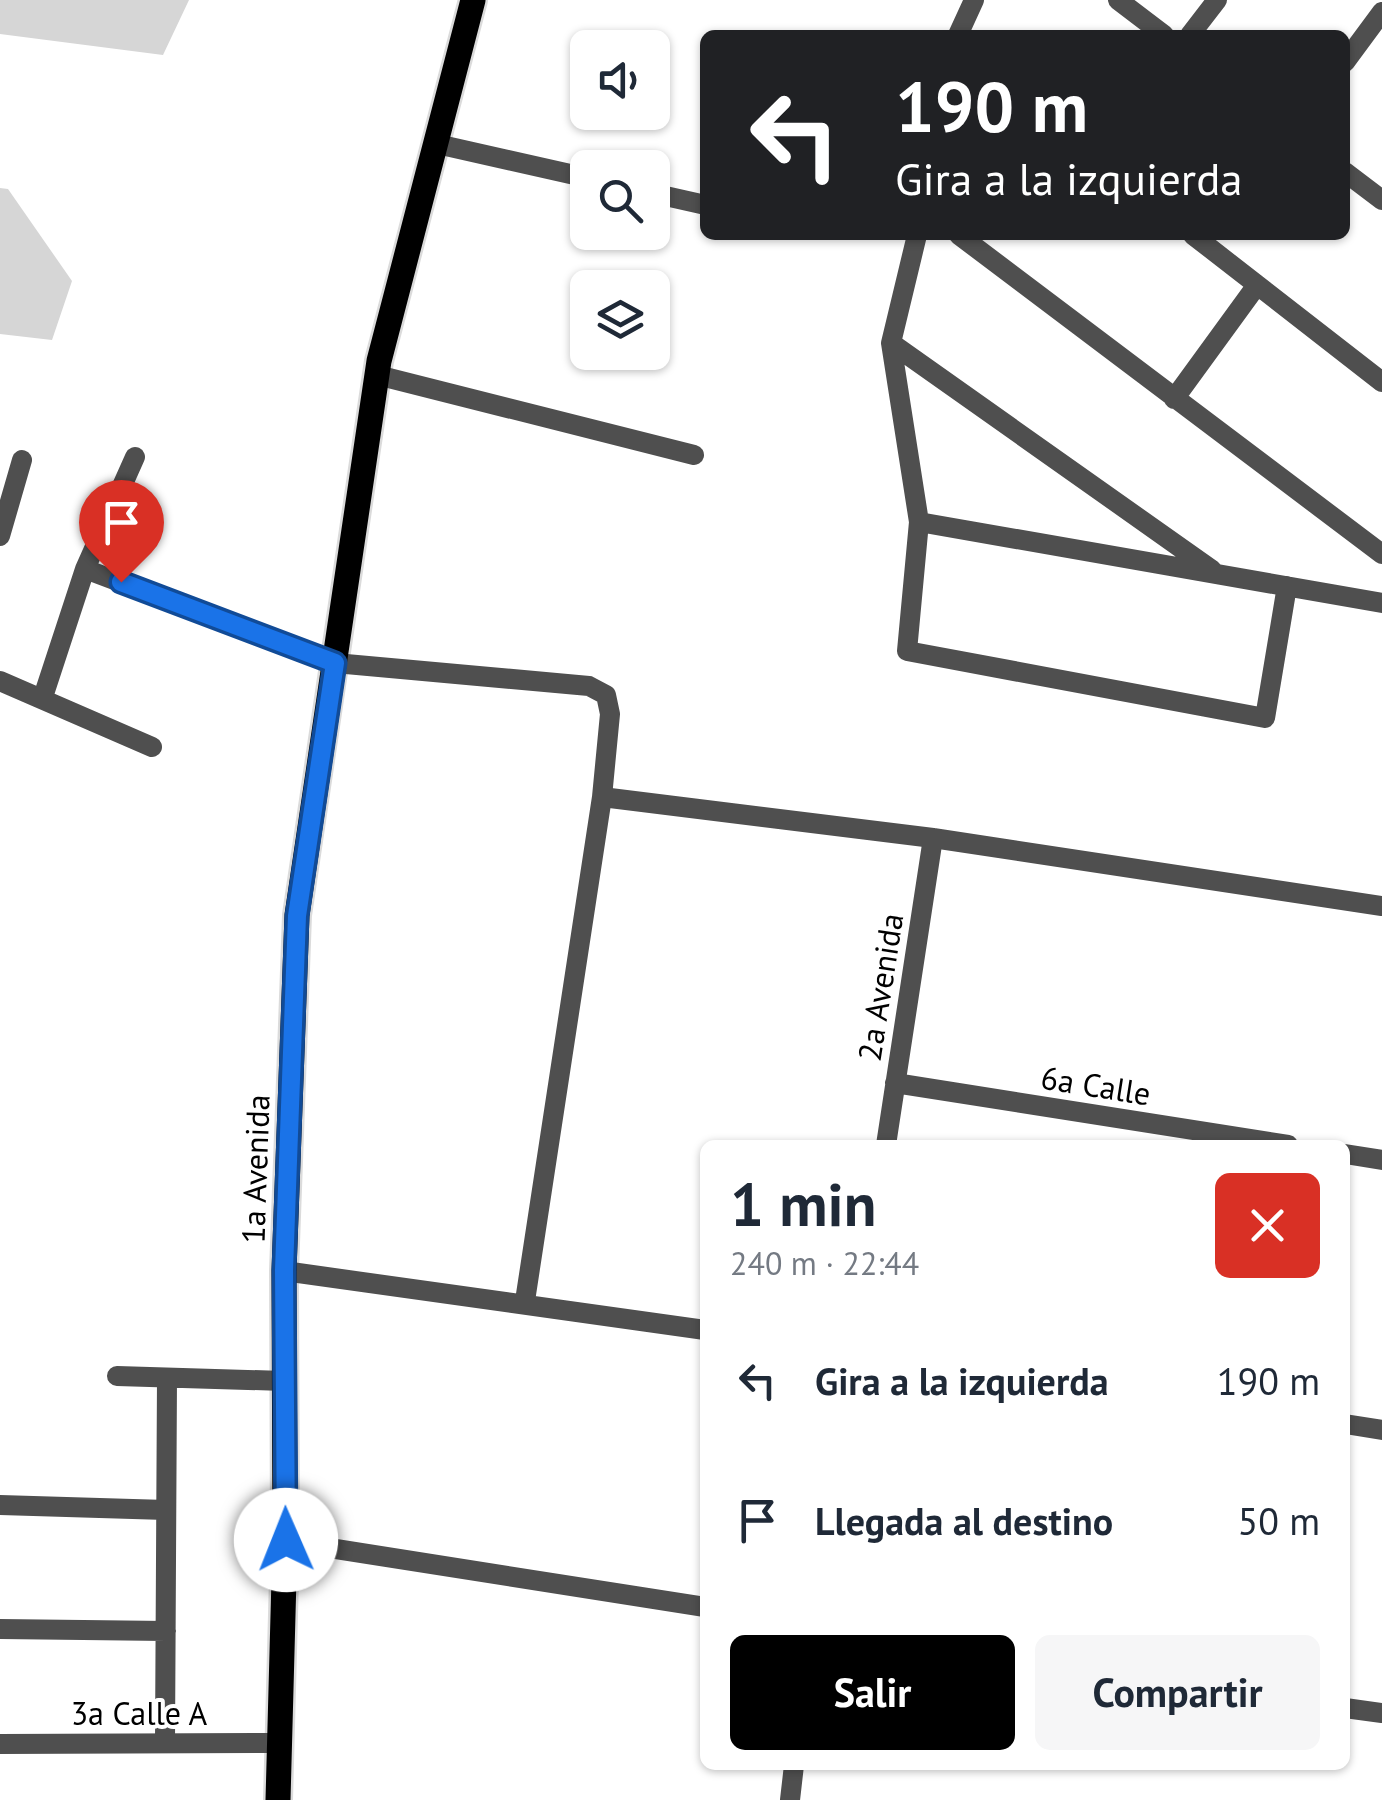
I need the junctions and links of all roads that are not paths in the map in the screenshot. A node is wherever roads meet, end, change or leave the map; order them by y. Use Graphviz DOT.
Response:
graph roads {
  1 [pos="474,0"];
  2 [pos="974,0"];
  3 [pos="1118,0"];
  4 [pos="1216,0"];
  5 [pos="1382,12"];
  6 [pos="960,30"];
  7 [pos="1157,30"];
  8 [pos="1194,30"];
  9 [pos="1350,55"];
  10 [pos="437,144"];
  11 [pos="570,174"];
  12 [pos="1350,176"];
  13 [pos="670,197"];
  14 [pos="1382,200"];
  15 [pos="700,204"];
  16 [pos="916,240"];
  17 [pos="966,240"];
  18 [pos="1199,240"];
  19 [pos="1257,285"];
  20 [pos="891,343"];
  21 [pos="377,375"];
  22 [pos="1382,382"];
  23 [pos="1174,398"];
  24 [pos="694,455"];
  25 [pos="134,457"];
  26 [pos="22,460"];
  27 [pos="918,522"];
  28 [pos="0,536"];
  29 [pos="1382,554"];
  30 [pos="86,569"];
  31 [pos="1219,576"];
  32 [pos="1287,586"];
  33 [pos="1382,603"];
  34 [pos="335,663"];
  35 [pos="0,680"];
  36 [pos="43,698"];
  37 [pos="152,747"];
  38 [pos="602,797"];
  39 [pos="933,838"];
  40 [pos="1382,906"];
  41 [pos="895,1084"];
  42 [pos="887,1140"];
  43 [pos="1256,1140"];
  44 [pos="1350,1155"];
  45 [pos="1382,1160"];
  46 [pos="284,1270"];
  47 [pos="525,1301"];
  48 [pos="700,1329"];
  49 [pos="117,1376"];
  50 [pos="167,1378"];
  51 [pos="284,1381"];
  52 [pos="1350,1425"];
  53 [pos="1382,1430"];
  54 [pos="0,1505"];
  55 [pos="166,1510"];
  56 [pos="286,1540"];
  57 [pos="700,1606"];
  58 [pos="0,1628"];
  59 [pos="166,1631"];
  60 [pos="1350,1709"];
  61 [pos="1382,1714"];
  62 [pos="165,1742"];
  63 [pos="278,1743"];
  64 [pos="0,1744"];
  65 [pos="793,1770"];
  66 [pos="278,1800"];
  67 [pos="790,1800"];
  1 -- 10 [label="main road, 1a Avenida"];
  2 -- 6 [label="street"];
  3 -- 7 [label="street"];
  4 -- 8 [label="street"];
  5 -- 9 [label="street"];
  10 -- 11 [label="street"];
  10 -- 21 [label="main road, 1a Avenida"];
  12 -- 14 [label="street"];
  13 -- 15 [label="street"];
  16 -- 20 [label="street"];
  17 -- 23 [label="street"];
  18 -- 19 [label="street"];
  19 -- 22 [label="street"];
  19 -- 23 [label="street"];
  20 -- 27 [label="street"];
  20 -- 31 [label="street"];
  21 -- 24 [label="street"];
  21 -- 34 [label="main road, 1a Avenida"];
  23 -- 29 [label="street"];
  25 -- 30 [label="street"];
  26 -- 28 [label="street"];
  27 -- 31 [label="street"];
  27 -- 32 [label="street"];
  30 -- 34 [label="street"];
  30 -- 36 [label="street"];
  31 -- 32 [label="street"];
  32 -- 33 [label="street"];
  34 -- 38 [label="street"];
  34 -- 46 [label="main road, 1a Avenida"];
  35 -- 36 [label="street"];
  36 -- 37 [label="street"];
  38 -- 39 [label="street"];
  38 -- 47 [label="street"];
  39 -- 40 [label="street"];
  39 -- 41 [label="street, 2a Avenida"];
  41 -- 42 [label="street, 2a Avenida"];
  41 -- 43 [label="street, 6a Calle"];
  44 -- 45 [label="street"];
  46 -- 47 [label="street"];
  46 -- 51 [label="main road, 1a Avenida"];
  47 -- 48 [label="street"];
  49 -- 50 [label="street"];
  50 -- 51 [label="street"];
  50 -- 55 [label="street"];
  51 -- 56 [label="main road, 1a Avenida"];
  52 -- 53 [label="street"];
  54 -- 55 [label="street"];
  55 -- 59 [label="street"];
  56 -- 57 [label="street"];
  56 -- 63 [label="main road, 1a Avenida"];
  58 -- 59 [label="street"];
  59 -- 62 [label="street"];
  60 -- 61 [label="street"];
  62 -- 63 [label="street, 3a Calle A"];
  62 -- 64 [label="street, 3a Calle A"];
  63 -- 66 [label="main road, 1a Avenida"];
  65 -- 67 [label="street"];
}
